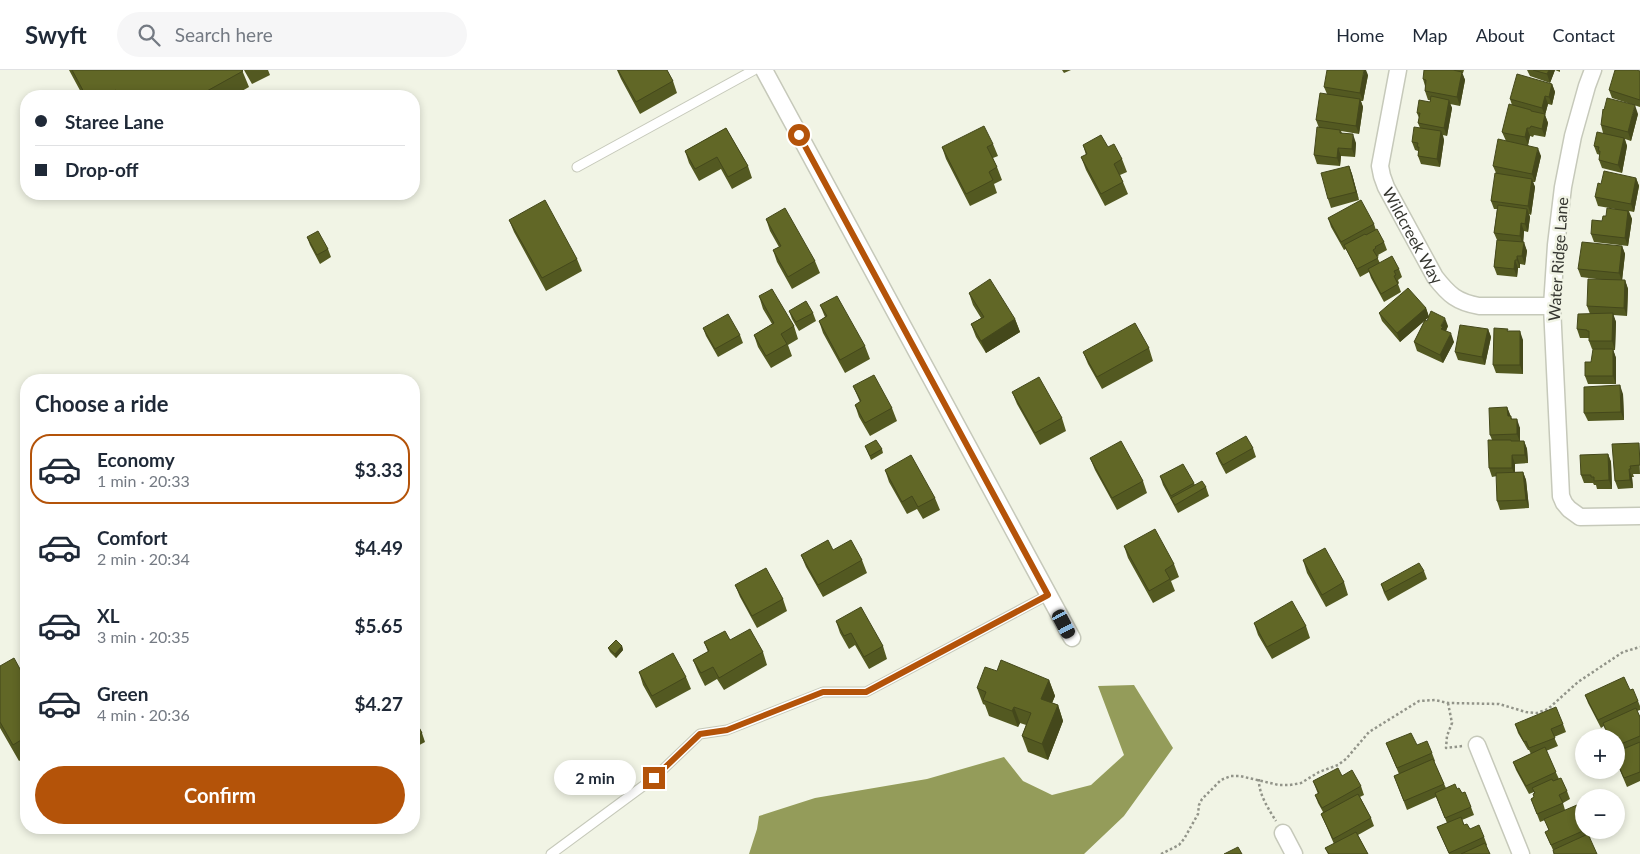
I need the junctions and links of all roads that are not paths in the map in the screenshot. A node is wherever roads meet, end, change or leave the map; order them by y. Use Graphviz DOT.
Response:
graph roads {
  1 [pos="754,70"];
  2 [pos="764,70"];
  3 [pos="1398,70"];
  4 [pos="1593,70"];
  5 [pos="577,167"];
  6 [pos="1552,306"];
  7 [pos="1640,516"];
  8 [pos="1048,595"];
  9 [pos="1072,638"];
  10 [pos="1476,745"];
  11 [pos="1283,833"];
  12 [pos="550,854"];
  13 [pos="1294,854"];
  14 [pos="1521,854"];
  1 -- 5 [label="lane"];
  2 -- 8 [label="street"];
  3 -- 6 [label="street, Wildcreek Way"];
  4 -- 6 [label="street, Water Ridge Lane"];
  6 -- 7 [label="street, Water Ridge Lane"];
  8 -- 9 [label="street"];
  8 -- 12 [label="lane"];
  10 -- 14 [label="street"];
  11 -- 13 [label="street"];
}
